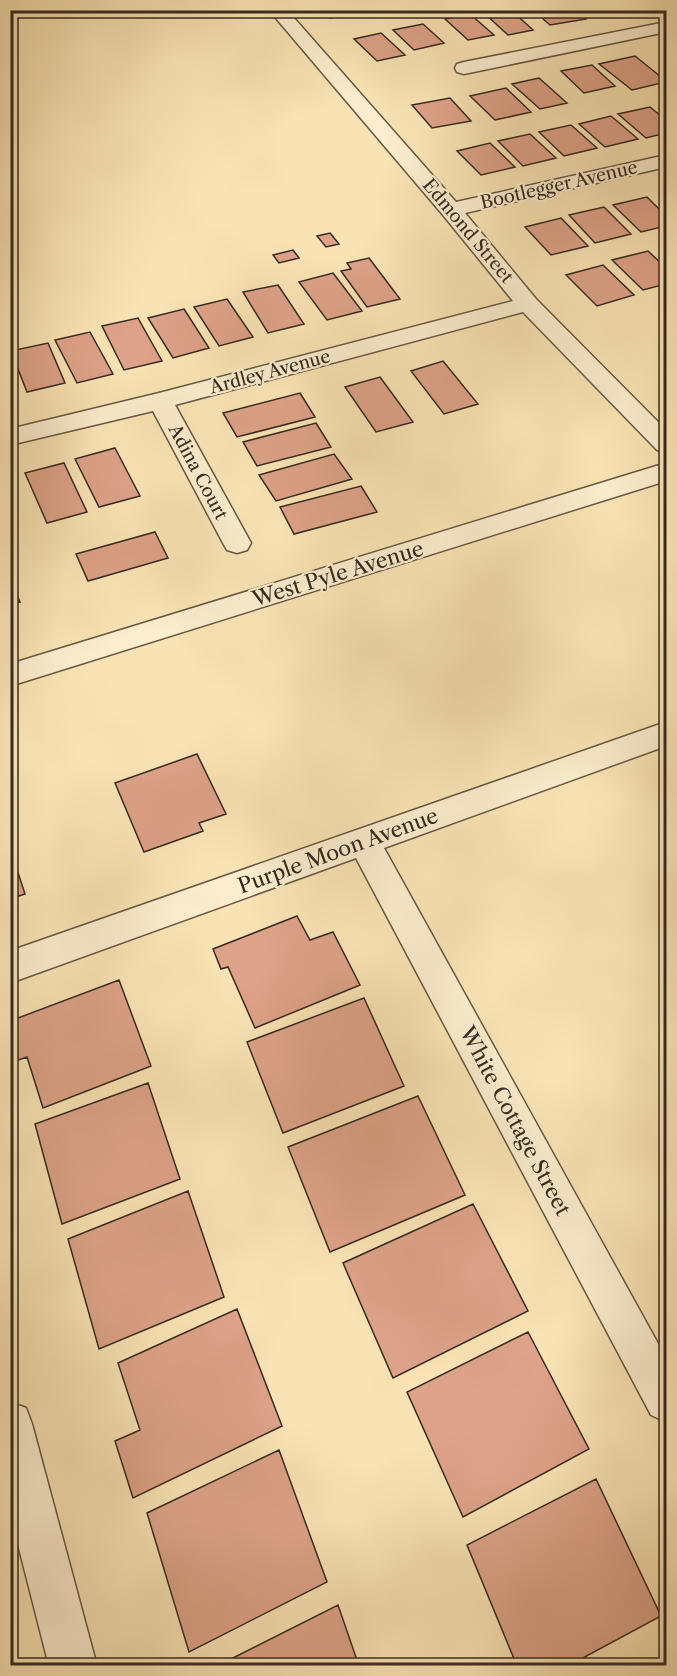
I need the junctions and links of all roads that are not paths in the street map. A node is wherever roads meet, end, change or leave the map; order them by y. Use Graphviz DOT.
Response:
graph roads {
  1 [pos="277,10"];
  2 [pos="666,27"];
  3 [pos="464,69"];
  4 [pos="666,161"];
  5 [pos="451,210"];
  6 [pos="528,304"];
  7 [pos="160,401"];
  8 [pos="10,437"];
  9 [pos="666,444"];
  10 [pos="666,472"];
  11 [pos="237,543"];
  12 [pos="10,675"];
  13 [pos="666,734"];
  14 [pos="364,842"];
  15 [pos="10,967"];
  16 [pos="666,1400"];
  17 [pos="10,1424"];
  18 [pos="73,1665"];
  1 -- 5 [label="street, Edmond Street"];
  2 -- 3 [label="street"];
  4 -- 5 [label="street, Bootlegger Avenue"];
  5 -- 6 [label="street, Edmond Street"];
  6 -- 7 [label="street, Ardley Avenue"];
  6 -- 9 [label="street, Edmond Street"];
  7 -- 8 [label="street, Ardley Avenue"];
  7 -- 11 [label="street, Adina Court"];
  10 -- 12 [label="street, West Pyle Avenue"];
  13 -- 14 [label="street, Purple Moon Avenue"];
  14 -- 15 [label="street, Purple Moon Avenue"];
  14 -- 16 [label="street, White Cottage Street"];
  17 -- 18 [label="street"];
}
